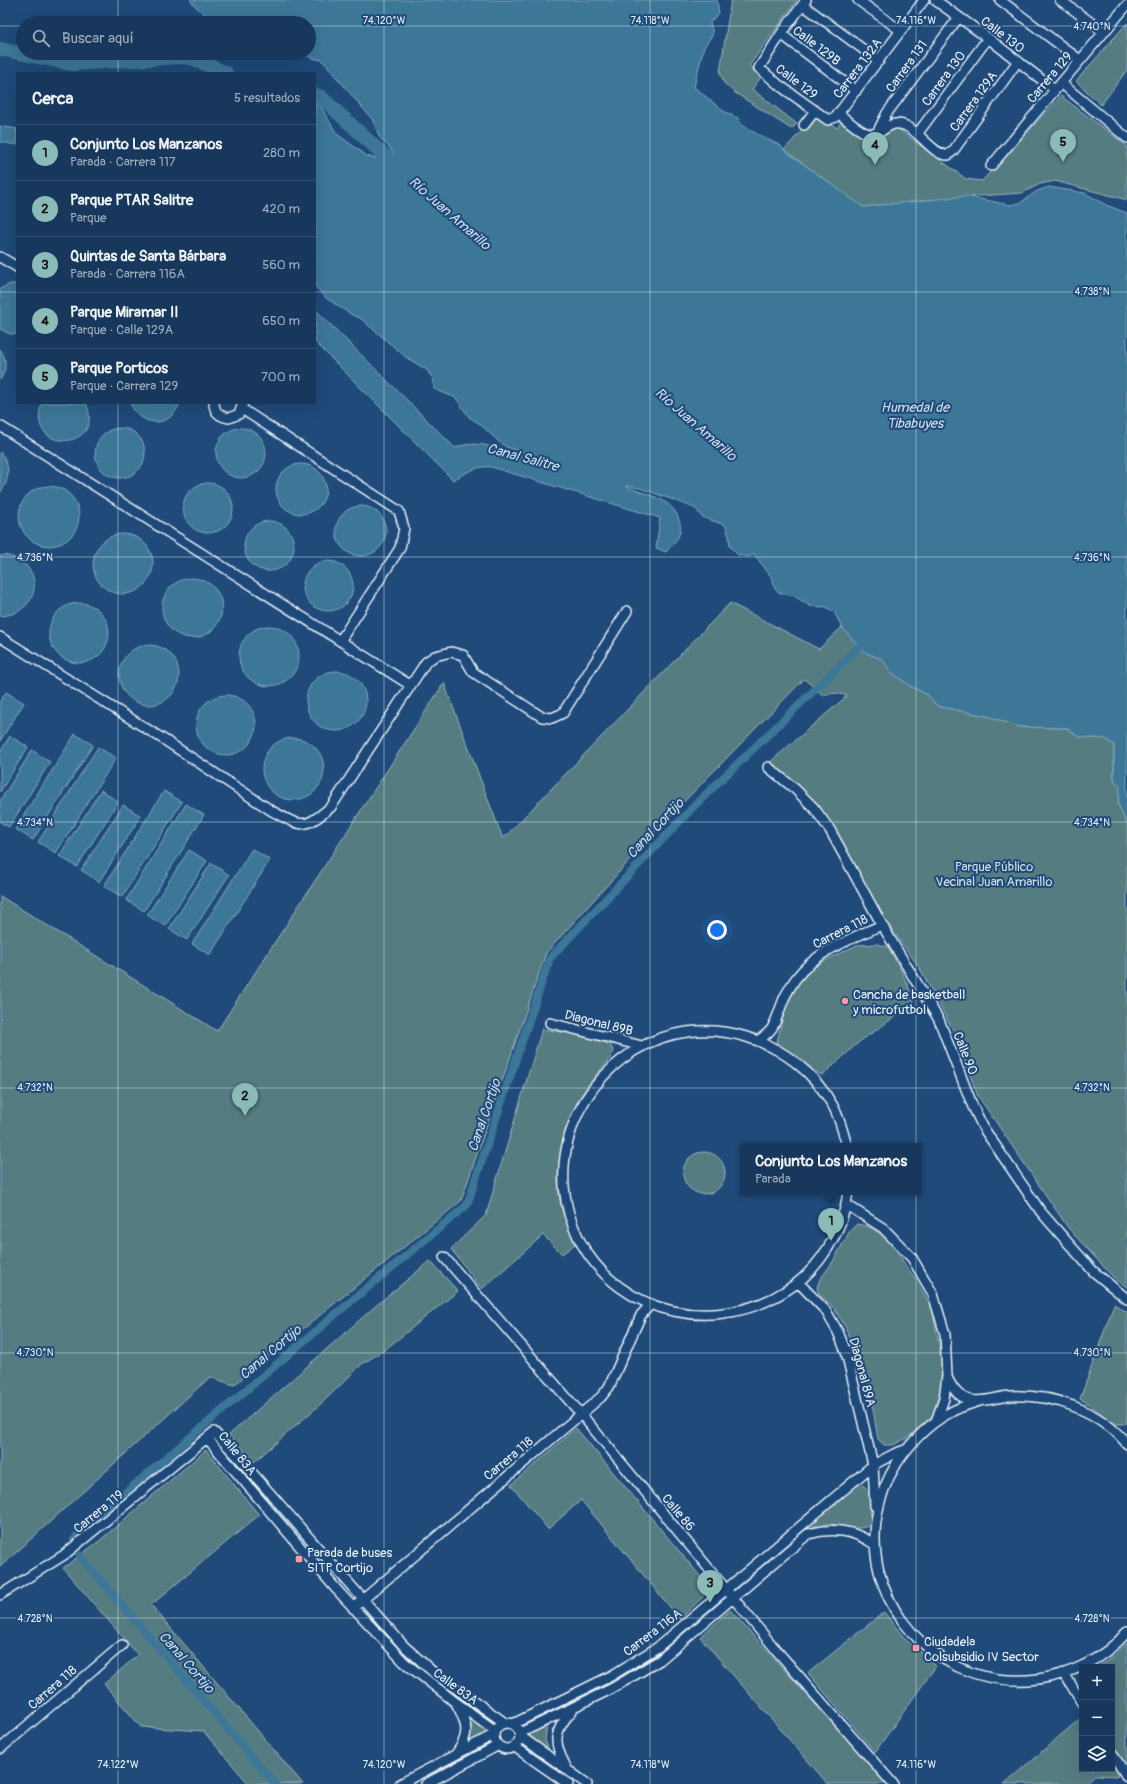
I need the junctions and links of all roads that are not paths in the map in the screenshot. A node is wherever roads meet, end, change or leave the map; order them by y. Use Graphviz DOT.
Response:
graph roads {
  1 [pos="858,0"];
  2 [pos="923,0"];
  3 [pos="935,0"];
  4 [pos="1000,0"];
  5 [pos="1060,0"];
  6 [pos="1124,0"];
  7 [pos="804,2"];
  8 [pos="1127,4"];
  9 [pos="958,17"];
  10 [pos="901,31"];
  11 [pos="1104,32"];
  12 [pos="781,34"];
  13 [pos="988,38"];
  14 [pos="1080,60"];
  15 [pos="879,61"];
  16 [pos="1018,61"];
  17 [pos="1058,86"];
  18 [pos="856,91"];
  19 [pos="815,111"];
  20 [pos="838,113"];
  21 [pos="804,125"];
  22 [pos="877,133"];
  23 [pos="918,133"];
  24 [pos="1127,138"];
  25 [pos="991,166"];
  26 [pos="0,257"];
  27 [pos="16,266"];
  28 [pos="214,404"];
  29 [pos="242,406"];
  30 [pos="0,426"];
  31 [pos="627,611"];
  32 [pos="0,637"];
  33 [pos="340,641"];
  34 [pos="410,685"];
  35 [pos="768,767"];
  36 [pos="882,925"];
  37 [pos="550,1023"];
  38 [pos="759,1040"];
  39 [pos="642,1046"];
  40 [pos="846,1143"];
  41 [pos="848,1195"];
  42 [pos="847,1205"];
  43 [pos="444,1257"];
  44 [pos="799,1282"];
  45 [pos="1127,1299"];
  46 [pos="650,1305"];
  47 [pos="947,1376"];
  48 [pos="980,1401"];
  49 [pos="581,1414"];
  50 [pos="936,1421"];
  51 [pos="207,1438"];
  52 [pos="1126,1442"];
  53 [pos="905,1450"];
  54 [pos="873,1465"];
  55 [pos="889,1476"];
  56 [pos="876,1519"];
  57 [pos="874,1544"];
  58 [pos="726,1588"];
  59 [pos="0,1595"];
  60 [pos="733,1597"];
  61 [pos="363,1600"];
  62 [pos="353,1608"];
  63 [pos="1127,1632"];
  64 [pos="122,1645"];
  65 [pos="1064,1673"];
  66 [pos="1080,1700"];
  67 [pos="455,1702"];
  68 [pos="578,1706"];
  69 [pos="509,1724"];
  70 [pos="494,1733"];
  71 [pos="520,1735"];
  72 [pos="497,1746"];
  73 [pos="516,1747"];
  74 [pos="0,1749"];
  75 [pos="455,1754"];
  76 [pos="1115,1758"];
  77 [pos="567,1770"];
  78 [pos="1127,1777"];
  79 [pos="400,1784"];
  80 [pos="426,1784"];
  81 [pos="568,1784"];
  82 [pos="587,1784"];
  83 [pos="893,1784"];
  1 -- 10 [label="street"];
  2 -- 10 [label="street, Carrera 132A"];
  3 -- 9 [label="street, Calle 130"];
  4 -- 14 [label="street"];
  5 -- 11 [label="street"];
  6 -- 8 [label="street"];
  7 -- 12 [label="street"];
  7 -- 15 [label="street"];
  8 -- 11 [label="street, Carrera 129"];
  9 -- 13 [label="street, Calle 130"];
  9 -- 22 [label="street, Carrera 131"];
  10 -- 15 [label="street, Carrera 132A"];
  11 -- 14 [label="street, Carrera 129"];
  12 -- 18 [label="street, Calle 129B"];
  12 -- 19 [label="street, Calle 129"];
  13 -- 16 [label="street, Calle 130"];
  13 -- 23 [label="street, Carrera 130"];
  14 -- 17 [label="street, Carrera 129"];
  15 -- 18 [label="street, Carrera 132A"];
  16 -- 17 [label="street, Calle 130"];
  16 -- 23 [label="street, Carrera 129A"];
  17 -- 24 [label="street, Calle 130"];
  17 -- 25 [label="street, Carrera 129"];
  18 -- 20 [label="street, Carrera 132A"];
  19 -- 20 [label="street, Calle 129"];
  19 -- 21 [label="street"];
  20 -- 22 [label="street"];
  22 -- 23 [label="street"];
  26 -- 27 [label="street"];
  28 -- 29 [label="street"];
  29 -- 33 [label="street"];
  30 -- 33 [label="street"];
  31 -- 34 [label="street"];
  32 -- 34 [label="street"];
  33 -- 34 [label="street"];
  35 -- 36 [label="street, Calle 90"];
  36 -- 38 [label="street, Carrera 118"];
  36 -- 45 [label="street, Calle 90"];
  37 -- 39 [label="street, Diagonal 89B"];
  38 -- 39 [label="street, Diagonal 89B"];
  38 -- 40 [label="street, Diagonal 89B"];
  39 -- 46 [label="street"];
  41 -- 42 [label="street"];
  42 -- 44 [label="street"];
  42 -- 47 [label="street"];
  43 -- 49 [label="street, Calle 86"];
  44 -- 46 [label="street"];
  44 -- 54 [label="street, Diagonal 89A"];
  46 -- 49 [label="street, Carrera 118"];
  47 -- 48 [label="street"];
  47 -- 50 [label="street"];
  48 -- 50 [label="street"];
  48 -- 52 [label="street"];
  49 -- 58 [label="street, Calle 86"];
  49 -- 61 [label="street, Carrera 118"];
  50 -- 53 [label="street"];
  51 -- 59 [label="street, Carrera 119"];
  51 -- 61 [label="street, Calle 83A"];
  51 -- 62 [label="street, Calle 83A"];
  53 -- 54 [label="street, Carrera 116A"];
  53 -- 55 [label="street, Diagonal 89A"];
  54 -- 55 [label="street"];
  54 -- 56 [label="street, Diagonal 89A"];
  54 -- 58 [label="street, Carrera 116A"];
  55 -- 56 [label="street, Diagonal 89A"];
  56 -- 57 [label="street, Diagonal 89A"];
  57 -- 60 [label="street, Carrera 116A"];
  57 -- 65 [label="street, Diagonal 89A"];
  58 -- 60 [label="street, Calle 86"];
  58 -- 69 [label="street, Carrera 116A"];
  60 -- 68 [label="street, Carrera 116A"];
  60 -- 83 [label="street, Calle 86"];
  61 -- 62 [label="street, Carrera 118"];
  61 -- 69 [label="street, Calle 83A"];
  62 -- 67 [label="street, Calle 83A"];
  63 -- 65 [label="street, Diagonal 89A"];
  64 -- 74 [label="street, Carrera 118"];
  65 -- 66 [label="street"];
  67 -- 70 [label="street, Calle 83A"];
  67 -- 75 [label="street"];
  68 -- 71 [label="street, Carrera 116A"];
  68 -- 77 [label="street"];
  69 -- 70 [label="street"];
  69 -- 71 [label="street"];
  70 -- 72 [label="street"];
  70 -- 75 [label="street"];
  71 -- 73 [label="street"];
  71 -- 77 [label="street"];
  72 -- 73 [label="street"];
  72 -- 80 [label="street"];
  73 -- 81 [label="street"];
  75 -- 79 [label="street"];
  76 -- 78 [label="street"];
  77 -- 82 [label="street"];
}
